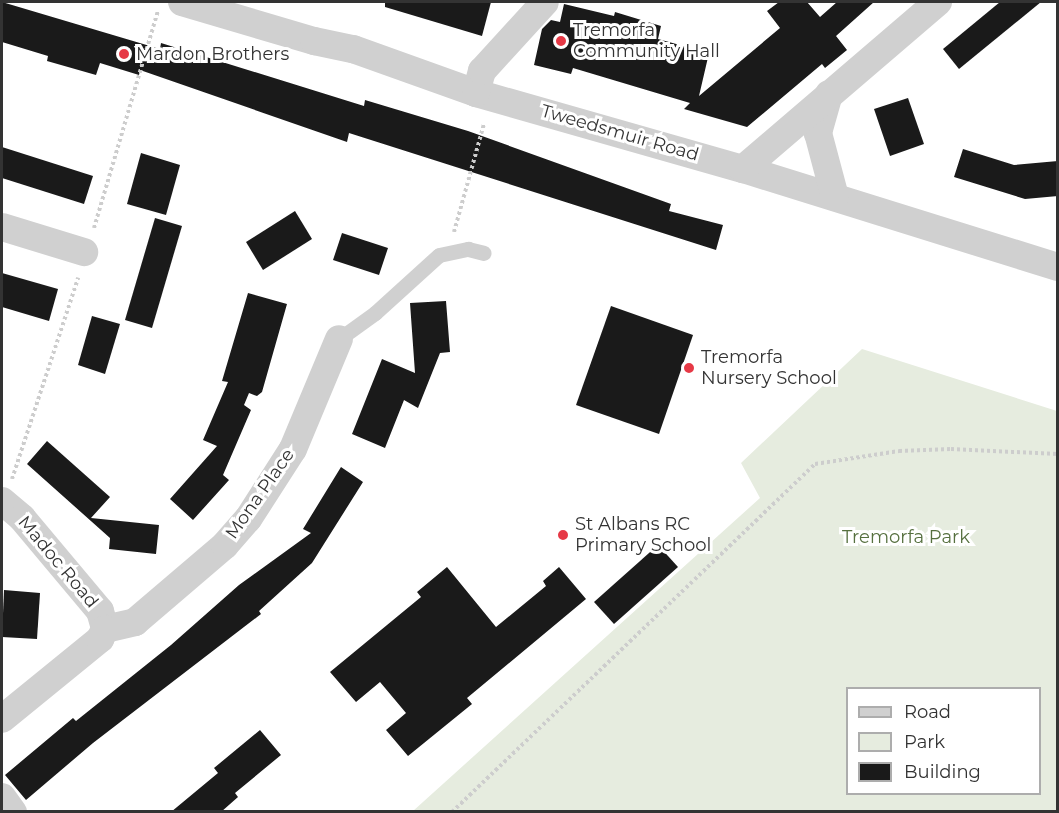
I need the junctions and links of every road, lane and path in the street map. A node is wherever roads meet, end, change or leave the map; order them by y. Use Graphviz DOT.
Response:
graph roads {
  1 [pos="160,2"];
  2 [pos="545,2"];
  3 [pos="938,2"];
  4 [pos="196,4"];
  5 [pos="829,94"];
  6 [pos="483,95"];
  7 [pos="743,169"];
  8 [pos="835,197"];
  9 [pos="2,227"];
  10 [pos="449,250"];
  11 [pos="84,252"];
  12 [pos="484,253"];
  13 [pos="1058,267"];
  14 [pos="339,339"];
  15 [pos="1058,454"];
  16 [pos="3,501"];
  17 [pos="105,629"];
  18 [pos="2,719"];
  19 [pos="2,797"];
  20 [pos="13,812"];
  21 [pos="452,812"];
  1 -- 11 [label="path"];
  2 -- 6 [label="street"];
  3 -- 5 [label="street"];
  4 -- 6 [label="street, Tweedsmuir Road"];
  5 -- 7 [label="street"];
  5 -- 8 [label="street"];
  6 -- 7 [label="street, Tweedsmuir Road"];
  6 -- 10 [label="path"];
  7 -- 8 [label="street, Tweedsmuir Road"];
  8 -- 13 [label="street, Tweedsmuir Road"];
  9 -- 11 [label="street"];
  10 -- 12 [label="lane"];
  10 -- 14 [label="lane"];
  11 -- 16 [label="path"];
  14 -- 17 [label="street, Mona Place"];
  15 -- 21 [label="path"];
  16 -- 17 [label="street, Madoc Road"];
  17 -- 18 [label="street"];
  19 -- 20 [label="street"];
}
